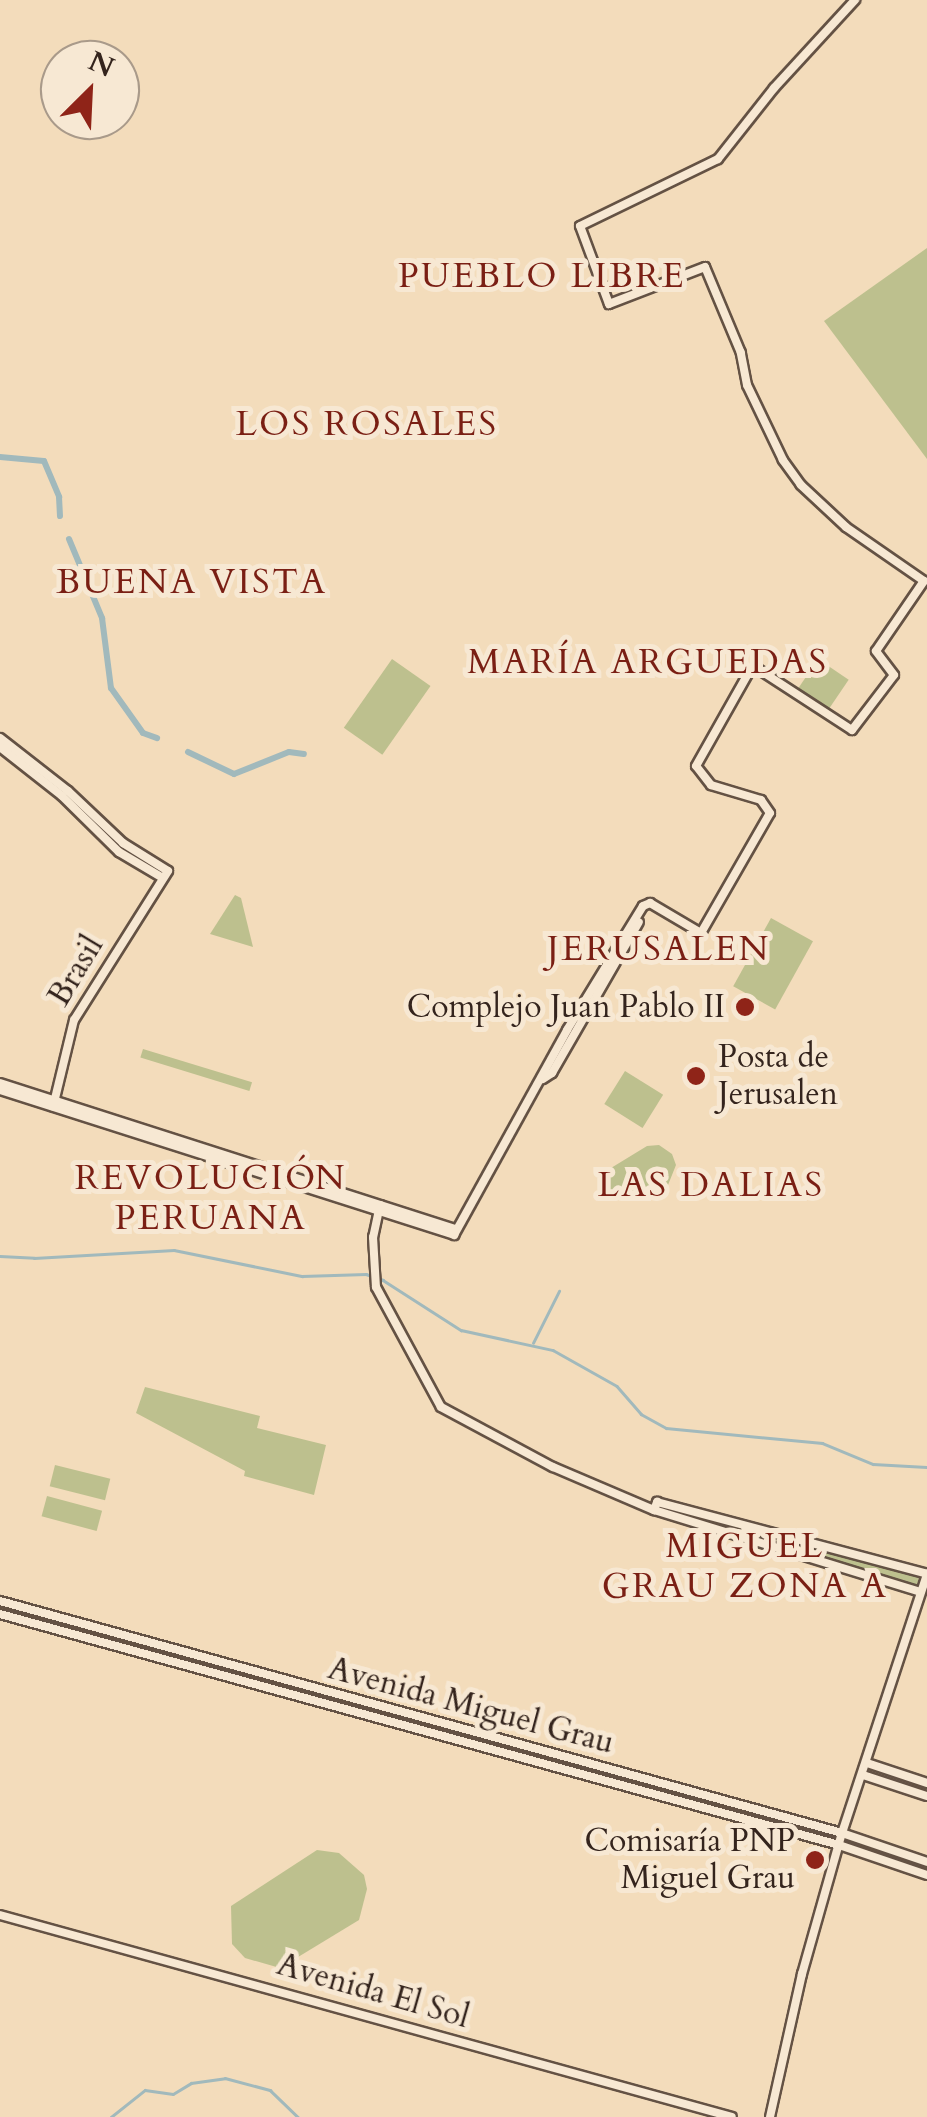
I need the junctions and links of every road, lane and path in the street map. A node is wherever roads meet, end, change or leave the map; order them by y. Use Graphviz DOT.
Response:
graph roads {
  1 [pos="855,0"];
  2 [pos="0,738"];
  3 [pos="0,747"];
  4 [pos="166,874"];
  5 [pos="0,1086"];
  6 [pos="54,1104"];
  7 [pos="379,1208"];
  8 [pos="465,1214"];
  9 [pos="443,1229"];
  10 [pos="656,1506"];
  11 [pos="927,1574"];
  12 [pos="921,1592"];
  13 [pos="0,1601"];
  14 [pos="0,1614"];
  15 [pos="867,1763"];
  16 [pos="863,1775"];
  17 [pos="927,1783"];
  18 [pos="927,1796"];
  19 [pos="842,1833"];
  20 [pos="839,1845"];
  21 [pos="927,1862"];
  22 [pos="927,1875"];
  23 [pos="0,1916"];
  24 [pos="732,2117"];
  25 [pos="770,2117"];
  1 -- 8 [label="street"];
  2 -- 4 [label="street"];
  3 -- 4 [label="street"];
  4 -- 6 [label="street, Brasil"];
  5 -- 6 [label="street"];
  6 -- 7 [label="street"];
  7 -- 9 [label="street"];
  7 -- 10 [label="street"];
  8 -- 9 [label="street"];
  8 -- 9 [label="street"];
  10 -- 11 [label="street"];
  10 -- 12 [label="street"];
  11 -- 12 [label="street"];
  12 -- 15 [label="street"];
  13 -- 19 [label="street, Avenida Miguel Grau"];
  14 -- 20 [label="street, Avenida Miguel Grau"];
  15 -- 16 [label="street"];
  15 -- 17 [label="street"];
  16 -- 18 [label="street"];
  16 -- 19 [label="street"];
  19 -- 20 [label="street"];
  19 -- 21 [label="street, Avenida Miguel Grau"];
  20 -- 22 [label="street, Avenida Miguel Grau"];
  20 -- 25 [label="street"];
  23 -- 24 [label="street, Avenida El Sol"];
}
